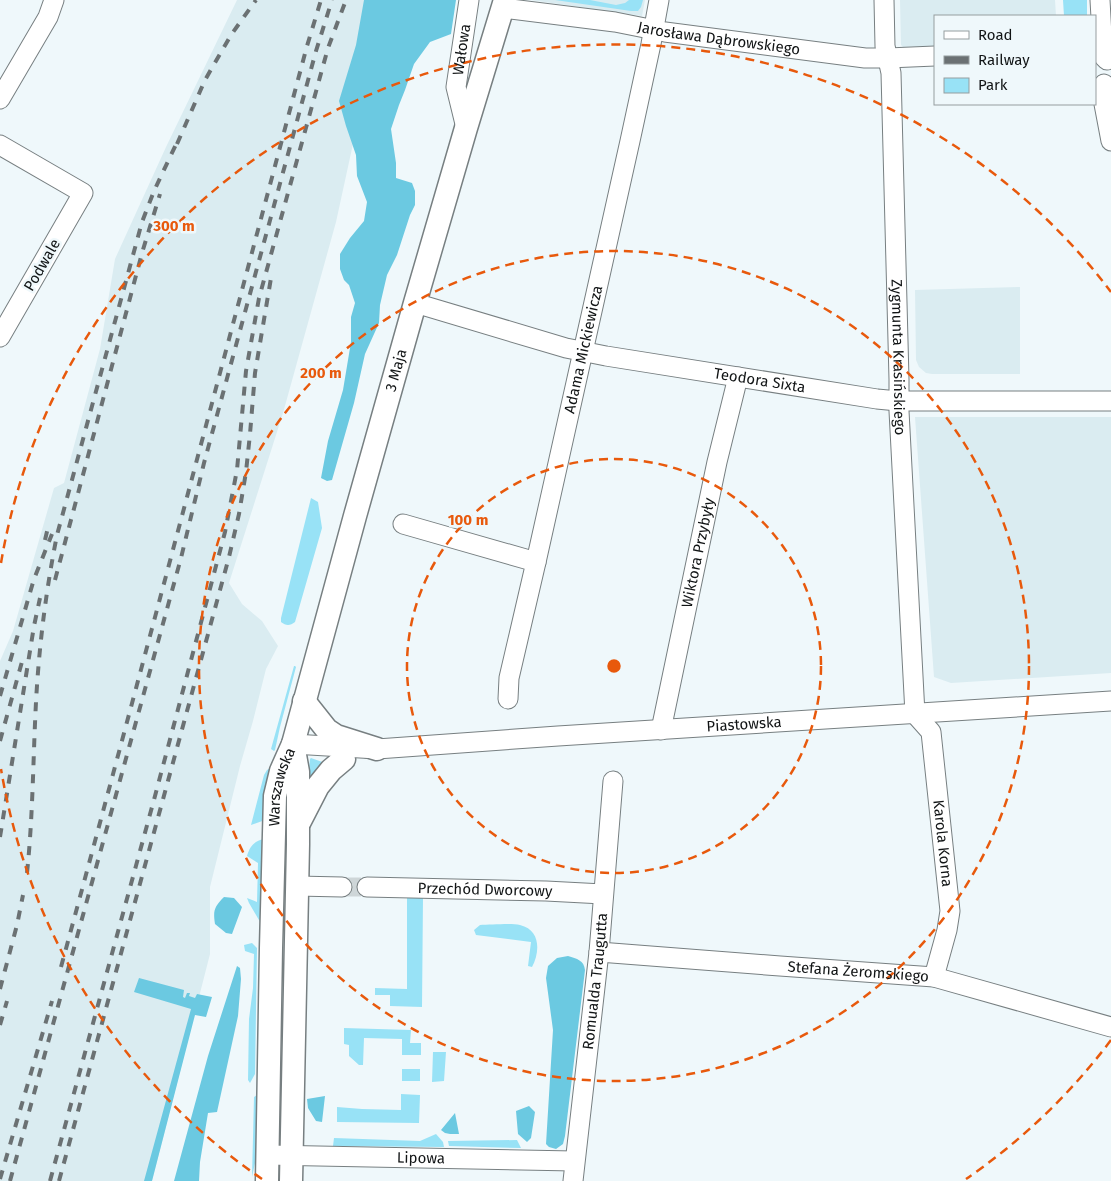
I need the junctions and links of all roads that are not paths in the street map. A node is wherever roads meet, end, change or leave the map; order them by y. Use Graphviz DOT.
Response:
graph roads {
  1 [pos="54,0"];
  2 [pos="469,0"];
  3 [pos="659,0"];
  4 [pos="884,0"];
  5 [pos="1100,0"];
  6 [pos="504,4"];
  7 [pos="653,30"];
  8 [pos="1098,36"];
  9 [pos="934,56"];
  10 [pos="1105,57"];
  11 [pos="888,58"];
  12 [pos="1107,86"];
  13 [pos="0,99"];
  14 [pos="1109,109"];
  15 [pos="466,128"];
  16 [pos="1111,141"];
  17 [pos="0,145"];
  18 [pos="415,303"];
  19 [pos="0,337"];
  20 [pos="583,352"];
  21 [pos="738,377"];
  22 [pos="898,401"];
  23 [pos="1111,401"];
  24 [pos="403,524"];
  25 [pos="536,562"];
  26 [pos="508,699"];
  27 [pos="304,701"];
  28 [pos="1111,702"];
  29 [pos="915,714"];
  30 [pos="661,730"];
  31 [pos="294,744"];
  32 [pos="377,749"];
  33 [pos="344,759"];
  34 [pos="613,781"];
  35 [pos="298,827"];
  36 [pos="297,886"];
  37 [pos="342,887"];
  38 [pos="367,887"];
  39 [pos="603,894"];
  40 [pos="599,952"];
  41 [pos="934,977"];
  42 [pos="1111,1027"];
  43 [pos="267,1155"];
  44 [pos="292,1156"];
  45 [pos="574,1161"];
  46 [pos="267,1181"];
  47 [pos="291,1181"];
  48 [pos="573,1181"];
  1 -- 13 [label="street"];
  2 -- 15 [label="street, Wałowa"];
  3 -- 7 [label="street, Adama Mickiewicza"];
  4 -- 11 [label="street, Zygmunta Krasińskiego"];
  5 -- 8 [label="street"];
  6 -- 7 [label="street, Jarosława Dąbrowskiego"];
  6 -- 15 [label="main road, 3 Maja"];
  7 -- 11 [label="street, Jarosława Dąbrowskiego"];
  7 -- 20 [label="street, Adama Mickiewicza"];
  8 -- 10 [label="street"];
  9 -- 11 [label="street, Jarosława Dąbrowskiego"];
  10 -- 12 [label="street"];
  11 -- 22 [label="street, Zygmunta Krasińskiego"];
  12 -- 14 [label="street"];
  14 -- 16 [label="street"];
  15 -- 18 [label="main road, 3 Maja"];
  17 -- 19 [label="street, Podwale"];
  18 -- 20 [label="street, Teodora Sixta"];
  18 -- 27 [label="main road, 3 Maja"];
  20 -- 21 [label="street, Teodora Sixta"];
  20 -- 25 [label="street, Adama Mickiewicza"];
  21 -- 22 [label="street, Teodora Sixta"];
  21 -- 30 [label="street, Wiktora Przybyły"];
  22 -- 23 [label="street, Teodora Sixta"];
  22 -- 29 [label="street, Zygmunta Krasińskiego"];
  24 -- 25 [label="street"];
  25 -- 26 [label="street, Adama Mickiewicza"];
  27 -- 31 [label="main road, 3 Maja"];
  27 -- 32 [label="main road"];
  28 -- 29 [label="street, Piastowska"];
  29 -- 30 [label="street, Piastowska"];
  29 -- 41 [label="street, Karola Korna"];
  30 -- 32 [label="street, Piastowska"];
  31 -- 32 [label="street, Piastowska"];
  31 -- 33 [label="street, Piastowska"];
  31 -- 35 [label="main road, Warszawska"];
  31 -- 43 [label="main road, Warszawska"];
  32 -- 33 [label="street, Piastowska"];
  33 -- 35 [label="main road"];
  34 -- 39 [label="street, Romualda Traugutta"];
  35 -- 36 [label="main road, Warszawska"];
  36 -- 37 [label="street"];
  36 -- 44 [label="main road, Warszawska"];
  38 -- 39 [label="street, Przechód Dworcowy"];
  39 -- 40 [label="street, Romualda Traugutta"];
  40 -- 41 [label="street, Stefana Żeromskiego"];
  40 -- 45 [label="street, Romualda Traugutta"];
  41 -- 42 [label="street, Stefana Żeromskiego"];
  43 -- 44 [label="street, Lipowa"];
  43 -- 46 [label="main road, Warszawska"];
  44 -- 45 [label="street, Lipowa"];
  44 -- 47 [label="main road, Warszawska"];
  45 -- 48 [label="street, Romualda Traugutta"];
}
